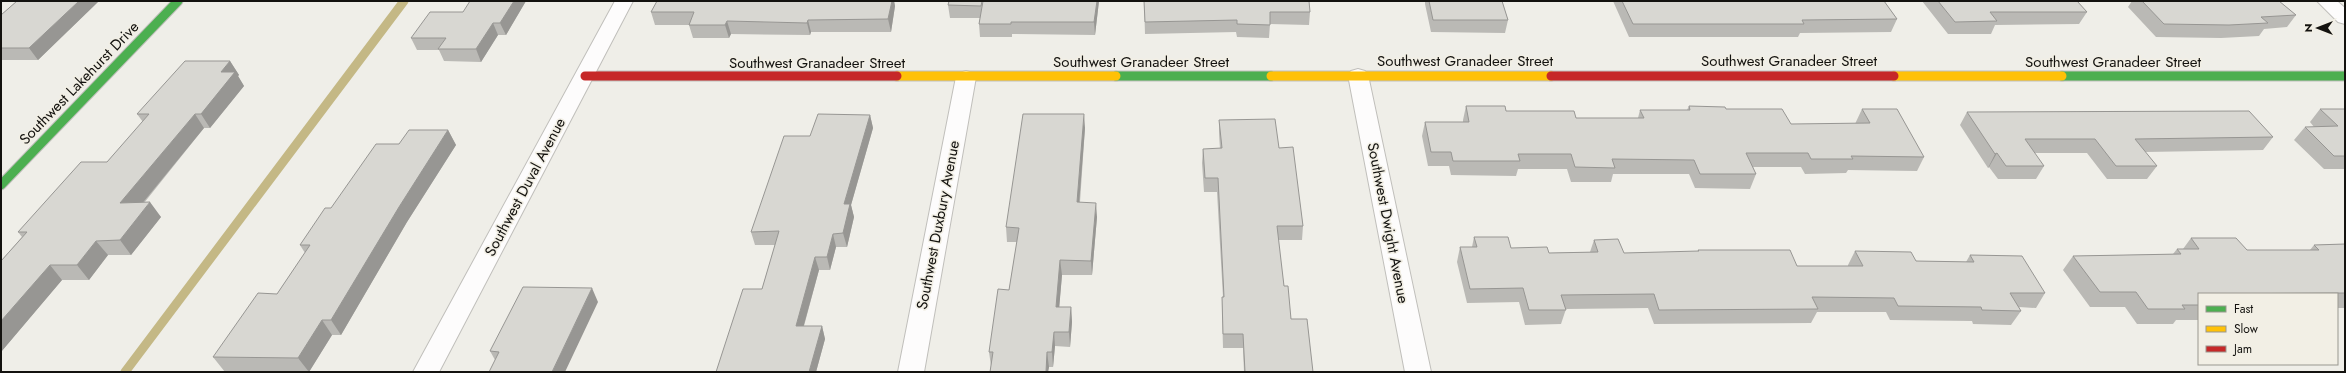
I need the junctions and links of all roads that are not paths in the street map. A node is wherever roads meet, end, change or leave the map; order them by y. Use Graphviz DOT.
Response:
graph roads {
  1 [pos="178,1"];
  2 [pos="624,1"];
  3 [pos="2326,1"];
  4 [pos="2345,18"];
  5 [pos="1358,75"];
  6 [pos="585,76"];
  7 [pos="2345,76"];
  8 [pos="966,77"];
  9 [pos="1,185"];
  10 [pos="426,372"];
  11 [pos="911,372"];
  12 [pos="1418,372"];
  1 -- 9 [label="street, Southwest Lakehurst Drive"];
  2 -- 6 [label="street, Southwest Duval Avenue"];
  3 -- 4 [label="street"];
  5 -- 7 [label="street, Southwest Granadeer Street"];
  5 -- 8 [label="street, Southwest Granadeer Street"];
  5 -- 12 [label="street, Southwest Dwight Avenue"];
  6 -- 8 [label="street, Southwest Granadeer Street"];
  6 -- 10 [label="street, Southwest Duval Avenue"];
  8 -- 11 [label="street, Southwest Duxbury Avenue"];
}
